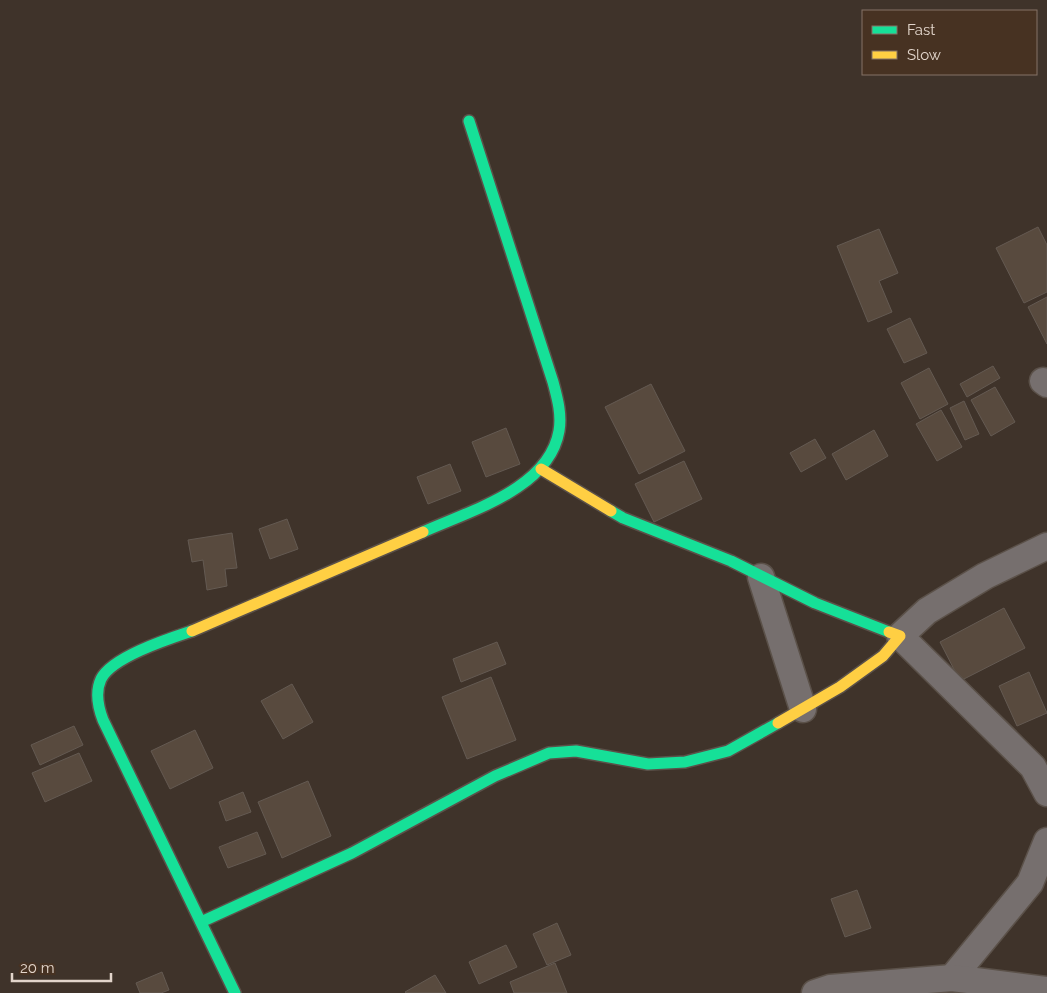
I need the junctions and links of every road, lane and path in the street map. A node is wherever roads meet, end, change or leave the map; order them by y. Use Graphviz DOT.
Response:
graph roads {
  1 [pos="469,121"];
  2 [pos="541,469"];
  3 [pos="1047,546"];
  4 [pos="761,577"];
  5 [pos="900,636"];
  6 [pos="802,709"];
  7 [pos="1047,793"];
  8 [pos="1047,841"];
  9 [pos="201,922"];
  10 [pos="952,978"];
  11 [pos="1047,990"];
  12 [pos="235,993"];
  13 [pos="814,993"];
  1 -- 2 [label="street"];
  2 -- 4 [label="street"];
  2 -- 9 [label="street"];
  3 -- 5 [label="street"];
  4 -- 5 [label="street"];
  4 -- 6 [label="street"];
  5 -- 6 [label="street"];
  5 -- 7 [label="street"];
  6 -- 9 [label="street"];
  8 -- 10 [label="street"];
  9 -- 12 [label="street"];
  10 -- 11 [label="street"];
  10 -- 13 [label="street"];
}
